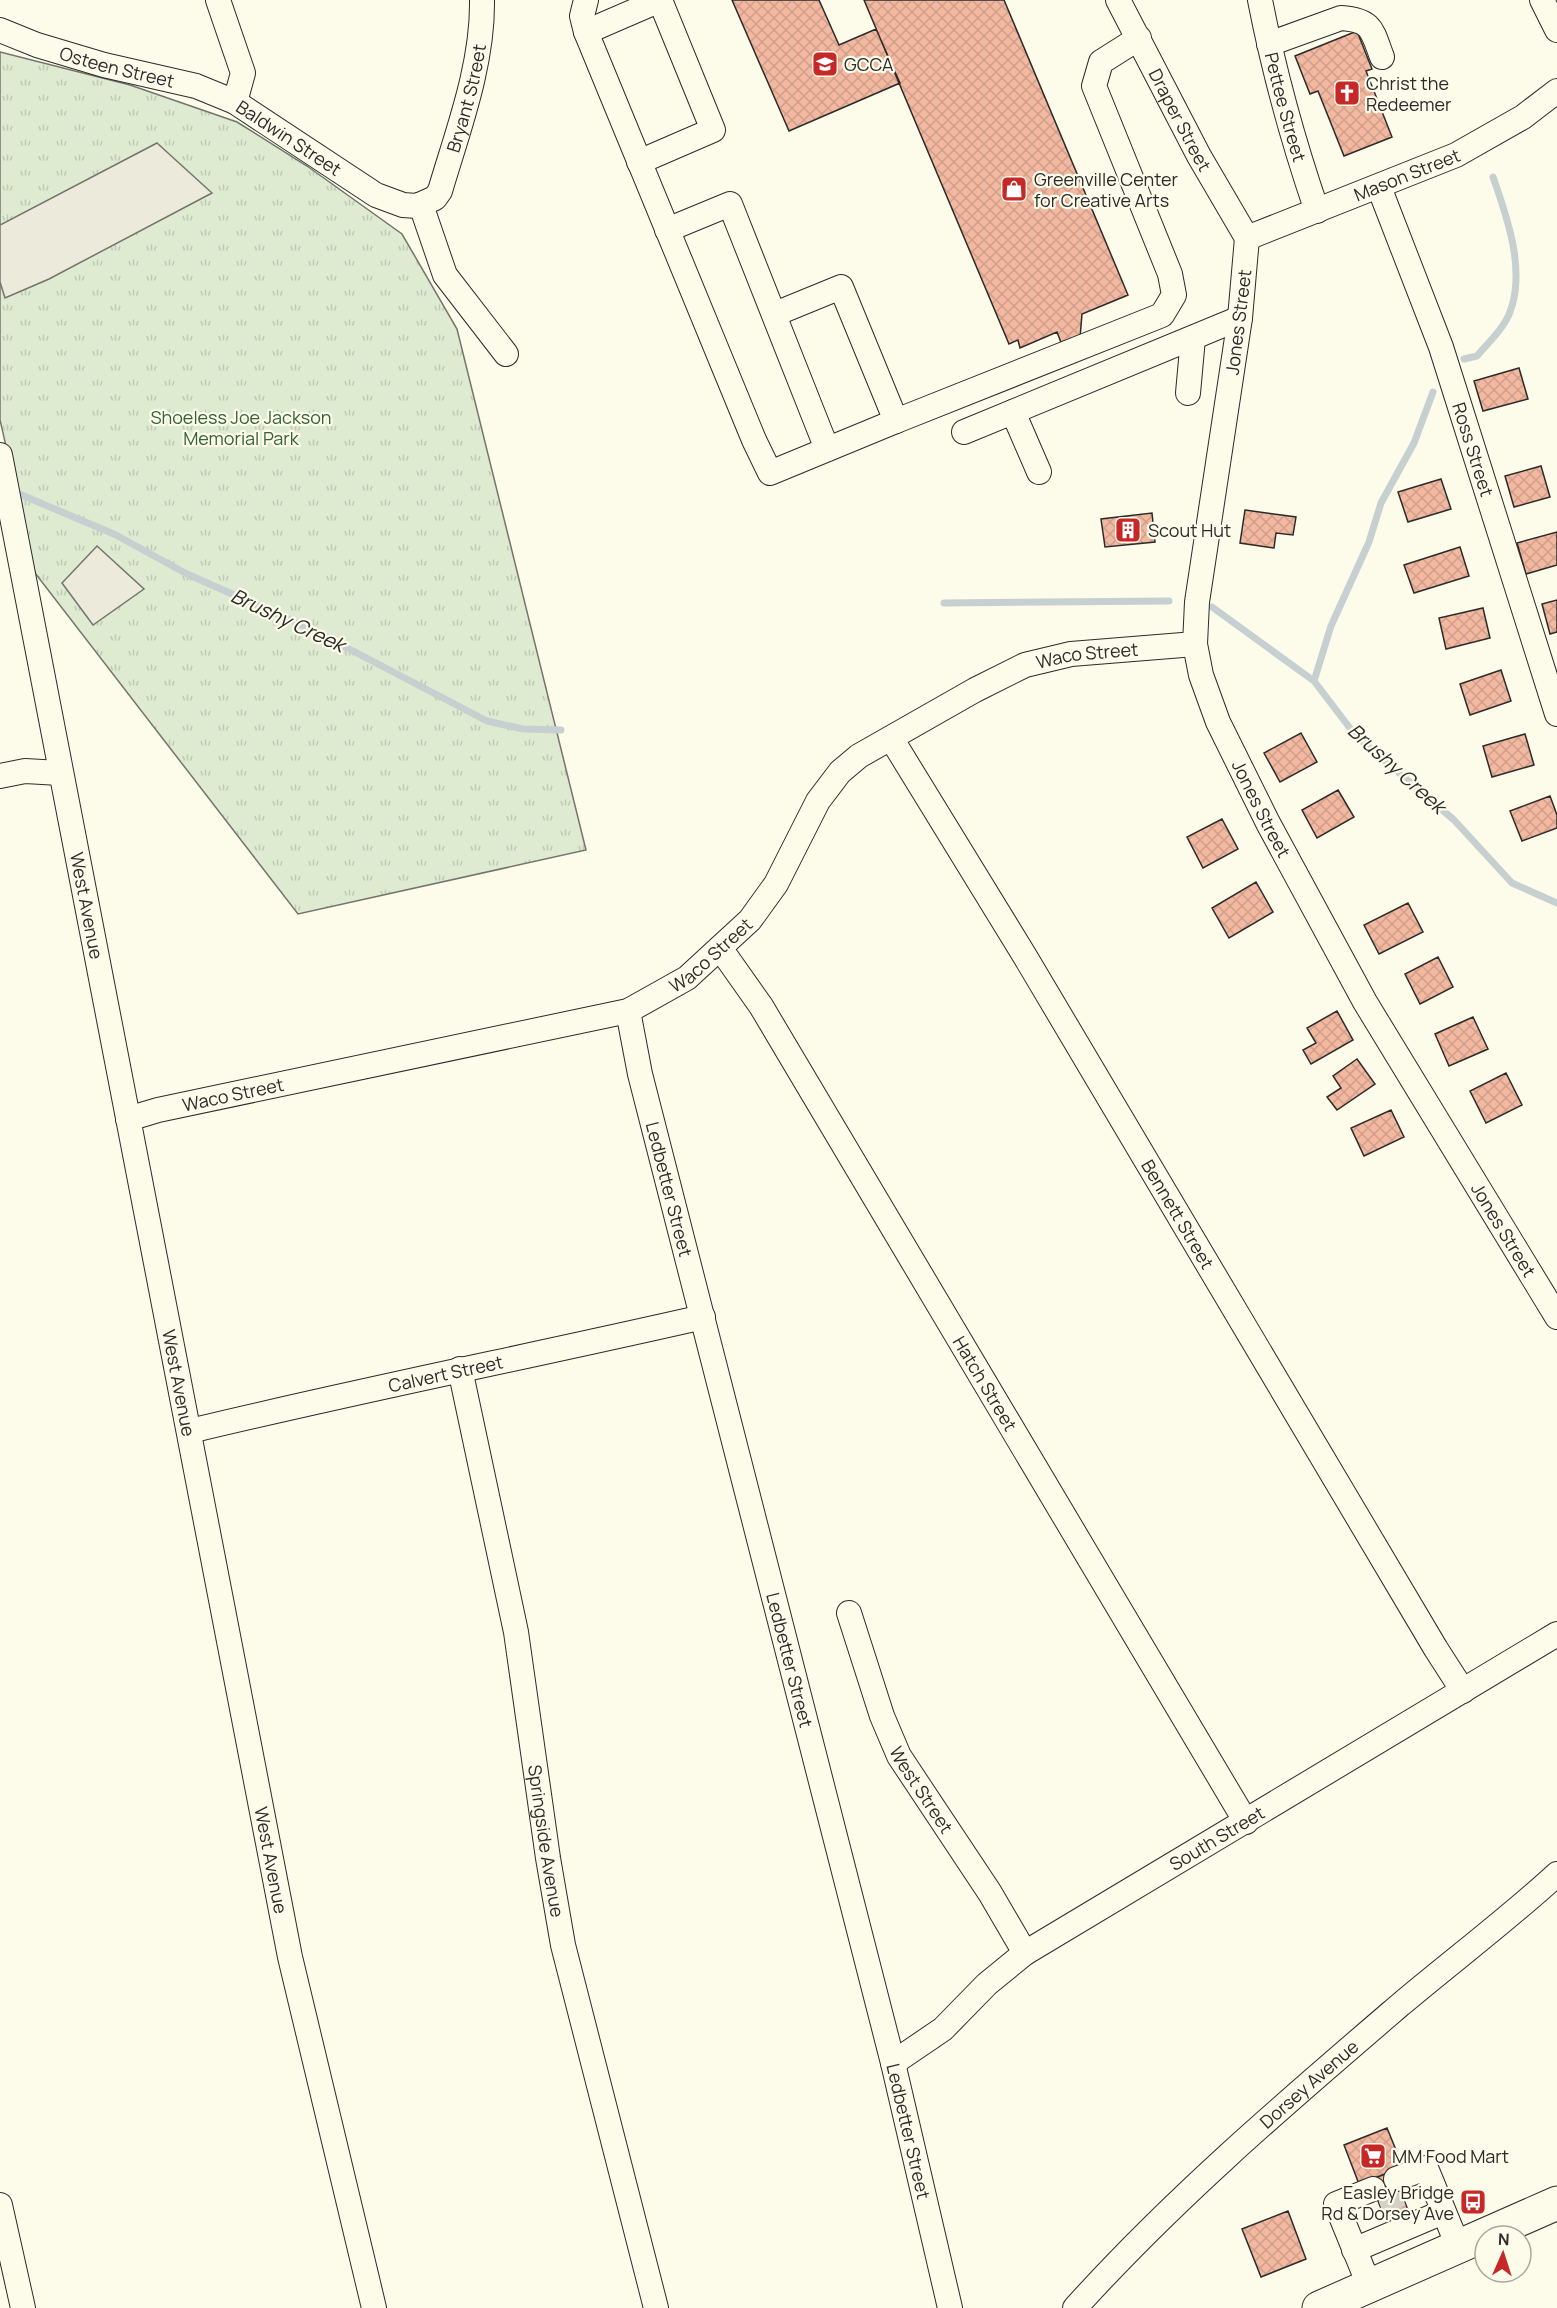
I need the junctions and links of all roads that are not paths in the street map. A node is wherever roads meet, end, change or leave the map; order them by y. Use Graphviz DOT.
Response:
graph roads {
  1 [pos="218,0"];
  2 [pos="482,0"];
  3 [pos="586,0"];
  4 [pos="660,0"];
  5 [pos="1118,0"];
  6 [pos="1260,0"];
  7 [pos="1542,0"];
  8 [pos="0,30"];
  9 [pos="1557,30"];
  10 [pos="586,32"];
  11 [pos="1139,38"];
  12 [pos="1269,44"];
  13 [pos="1383,57"];
  14 [pos="1557,91"];
  15 [pos="235,102"];
  16 [pos="639,162"];
  17 [pos="1379,187"];
  18 [pos="430,199"];
  19 [pos="1317,211"];
  20 [pos="667,230"];
  21 [pos="1247,238"];
  22 [pos="775,314"];
  23 [pos="1240,318"];
  24 [pos="1193,338"];
  25 [pos="506,354"];
  26 [pos="1188,393"];
  27 [pos="1013,412"];
  28 [pos="896,421"];
  29 [pos="963,432"];
  30 [pos="827,449"];
  31 [pos="0,455"];
  32 [pos="1039,472"];
  33 [pos="1195,644"];
  34 [pos="1557,714"];
  35 [pos="891,738"];
  36 [pos="60,773"];
  37 [pos="0,776"];
  38 [pos="720,948"];
  39 [pos="628,1011"];
  40 [pos="128,1119"];
  41 [pos="703,1317"];
  42 [pos="1557,1317"];
  43 [pos="460,1369"];
  44 [pos="190,1431"];
  45 [pos="849,1613"];
  46 [pos="1557,1634"];
  47 [pos="1464,1691"];
  48 [pos="1246,1822"];
  49 [pos="1557,1874"];
  50 [pos="1025,1953"];
  51 [pos="893,2063"];
  52 [pos="1399,2186"];
  53 [pos="1376,2196"];
  54 [pos="1557,2203"];
  55 [pos="0,2205"];
  56 [pos="1443,2212"];
  57 [pos="1458,2247"];
  58 [pos="1354,2250"];
  59 [pos="1369,2285"];
  60 [pos="23,2308"];
  61 [pos="374,2308"];
  62 [pos="656,2308"];
  63 [pos="950,2308"];
  64 [pos="1075,2308"];
  65 [pos="1319,2308"];
  1 -- 15 [label="street, Baldwin Street"];
  2 -- 18 [label="street, Bryant Street"];
  3 -- 10 [label="street"];
  4 -- 10 [label="street"];
  4 -- 16 [label="street"];
  5 -- 11 [label="street, Draper Street"];
  6 -- 12 [label="street, Pettee Street"];
  7 -- 9 [label="street"];
  8 -- 15 [label="street, Osteen Street"];
  10 -- 16 [label="street"];
  11 -- 21 [label="street, Draper Street"];
  11 -- 28 [label="street"];
  12 -- 13 [label="street"];
  12 -- 19 [label="street, Pettee Street"];
  14 -- 17 [label="street, Mason Street"];
  15 -- 18 [label="street, Baldwin Street"];
  16 -- 20 [label="street"];
  17 -- 19 [label="street, Mason Street"];
  17 -- 34 [label="street, Ross Street"];
  18 -- 25 [label="street"];
  19 -- 21 [label="street, Mason Street"];
  20 -- 22 [label="street"];
  20 -- 30 [label="street"];
  21 -- 23 [label="street, Jones Street"];
  22 -- 28 [label="street"];
  22 -- 30 [label="street"];
  23 -- 24 [label="street"];
  23 -- 33 [label="street, Jones Street"];
  24 -- 26 [label="street"];
  24 -- 27 [label="street"];
  27 -- 29 [label="street"];
  27 -- 32 [label="street"];
  28 -- 30 [label="street"];
  31 -- 36 [label="street, West Avenue"];
  33 -- 35 [label="street, Waco Street"];
  33 -- 42 [label="street, Jones Street"];
  35 -- 38 [label="street, Waco Street"];
  35 -- 47 [label="street, Bennett Street"];
  36 -- 37 [label="street"];
  36 -- 40 [label="street, West Avenue"];
  38 -- 39 [label="street, Waco Street"];
  38 -- 48 [label="street, Hatch Street"];
  39 -- 40 [label="street, Waco Street"];
  39 -- 41 [label="street, Ledbetter Street"];
  40 -- 44 [label="street, West Avenue"];
  41 -- 43 [label="street, Calvert Street"];
  41 -- 51 [label="street, Ledbetter Street"];
  43 -- 44 [label="street, Calvert Street"];
  43 -- 62 [label="street, Springside Avenue"];
  44 -- 61 [label="street, West Avenue"];
  45 -- 50 [label="street, West Street"];
  46 -- 47 [label="street, South Street"];
  47 -- 48 [label="street, South Street"];
  48 -- 50 [label="street, South Street"];
  49 -- 64 [label="street, Dorsey Avenue"];
  50 -- 51 [label="street, South Street"];
  51 -- 63 [label="street, Ledbetter Street"];
  52 -- 56 [label="street"];
  53 -- 58 [label="street"];
  54 -- 57 [label="highway"];
  55 -- 60 [label="street"];
  56 -- 57 [label="street"];
  56 -- 58 [label="street"];
  57 -- 59 [label="highway"];
  58 -- 59 [label="street"];
  59 -- 65 [label="highway"];
}
